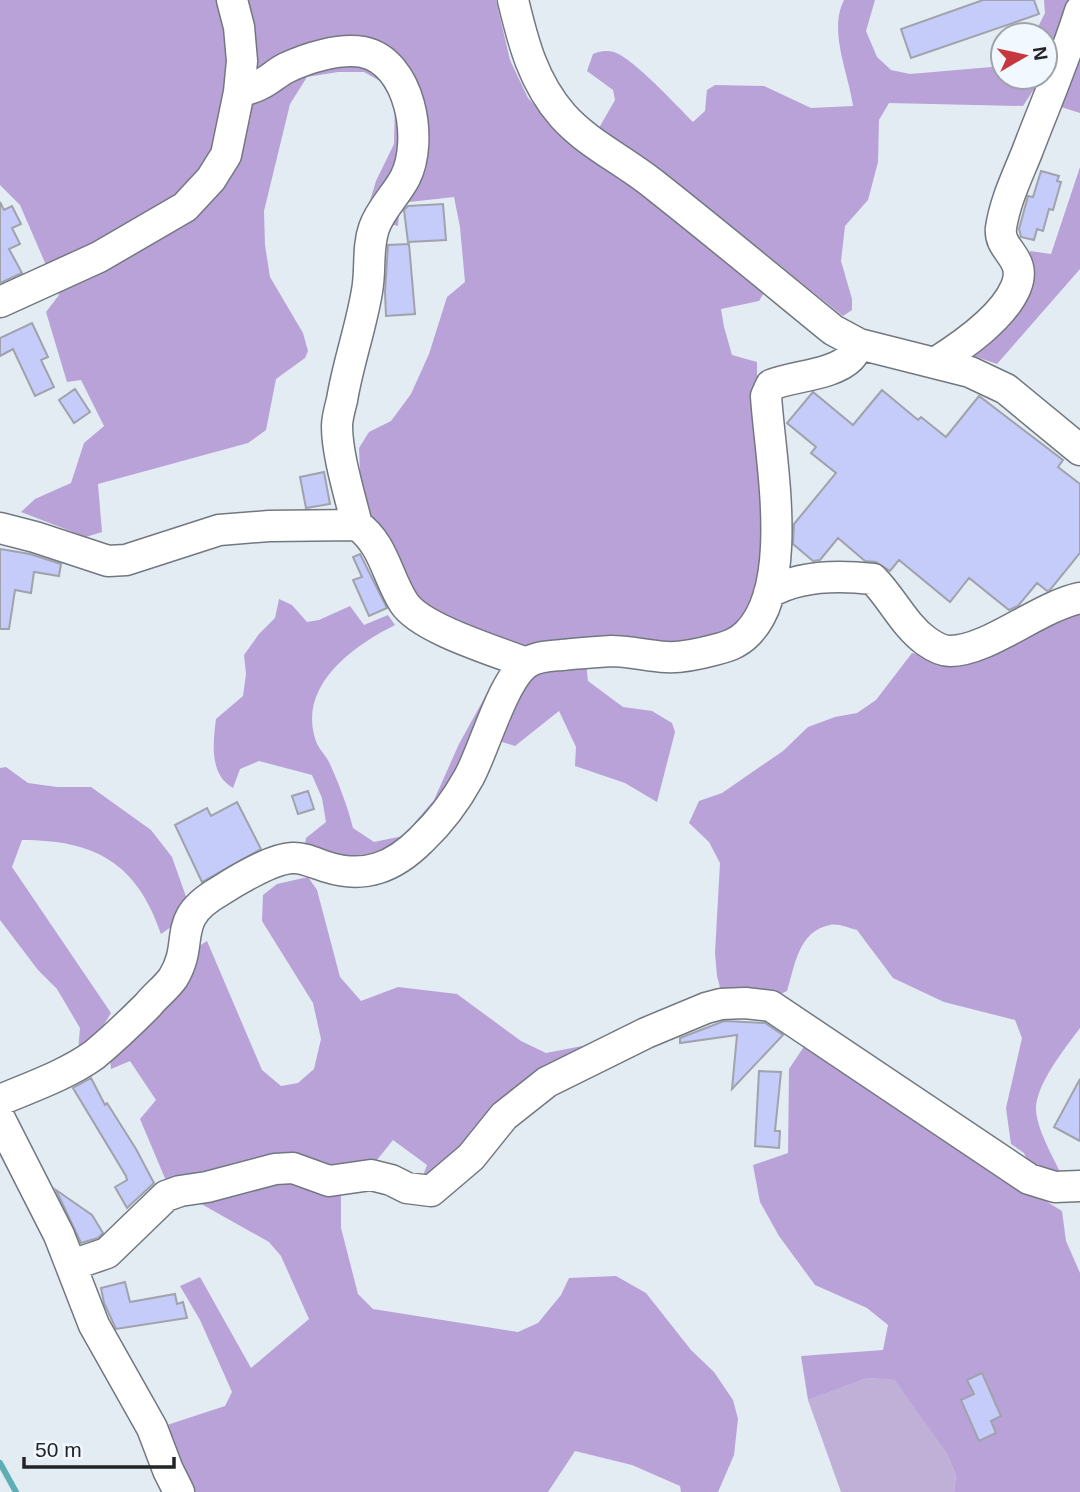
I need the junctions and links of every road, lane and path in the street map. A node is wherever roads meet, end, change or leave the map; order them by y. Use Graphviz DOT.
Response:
graph roads {
  1 [pos="232,0"];
  2 [pos="513,0"];
  3 [pos="1080,11"];
  4 [pos="239,92"];
  5 [pos="0,302"];
  6 [pos="859,344"];
  7 [pos="935,363"];
  8 [pos="1080,450"];
  9 [pos="356,525"];
  10 [pos="0,528"];
  11 [pos="769,593"];
  12 [pos="1080,598"];
  13 [pos="526,663"];
  14 [pos="0,1100"];
  15 [pos="0,1119"];
  16 [pos="1080,1186"];
  17 [pos="72,1265"];
  18 [pos="180,1492"];
  1 -- 4 [label="street"];
  2 -- 6 [label="street"];
  3 -- 7 [label="street"];
  4 -- 5 [label="street"];
  4 -- 9 [label="street"];
  6 -- 7 [label="street"];
  6 -- 11 [label="street"];
  7 -- 8 [label="street"];
  9 -- 10 [label="street"];
  9 -- 13 [label="street"];
  11 -- 12 [label="street"];
  11 -- 13 [label="street"];
  13 -- 14 [label="street"];
  15 -- 17 [label="street"];
  16 -- 17 [label="street"];
  17 -- 18 [label="street"];
}
